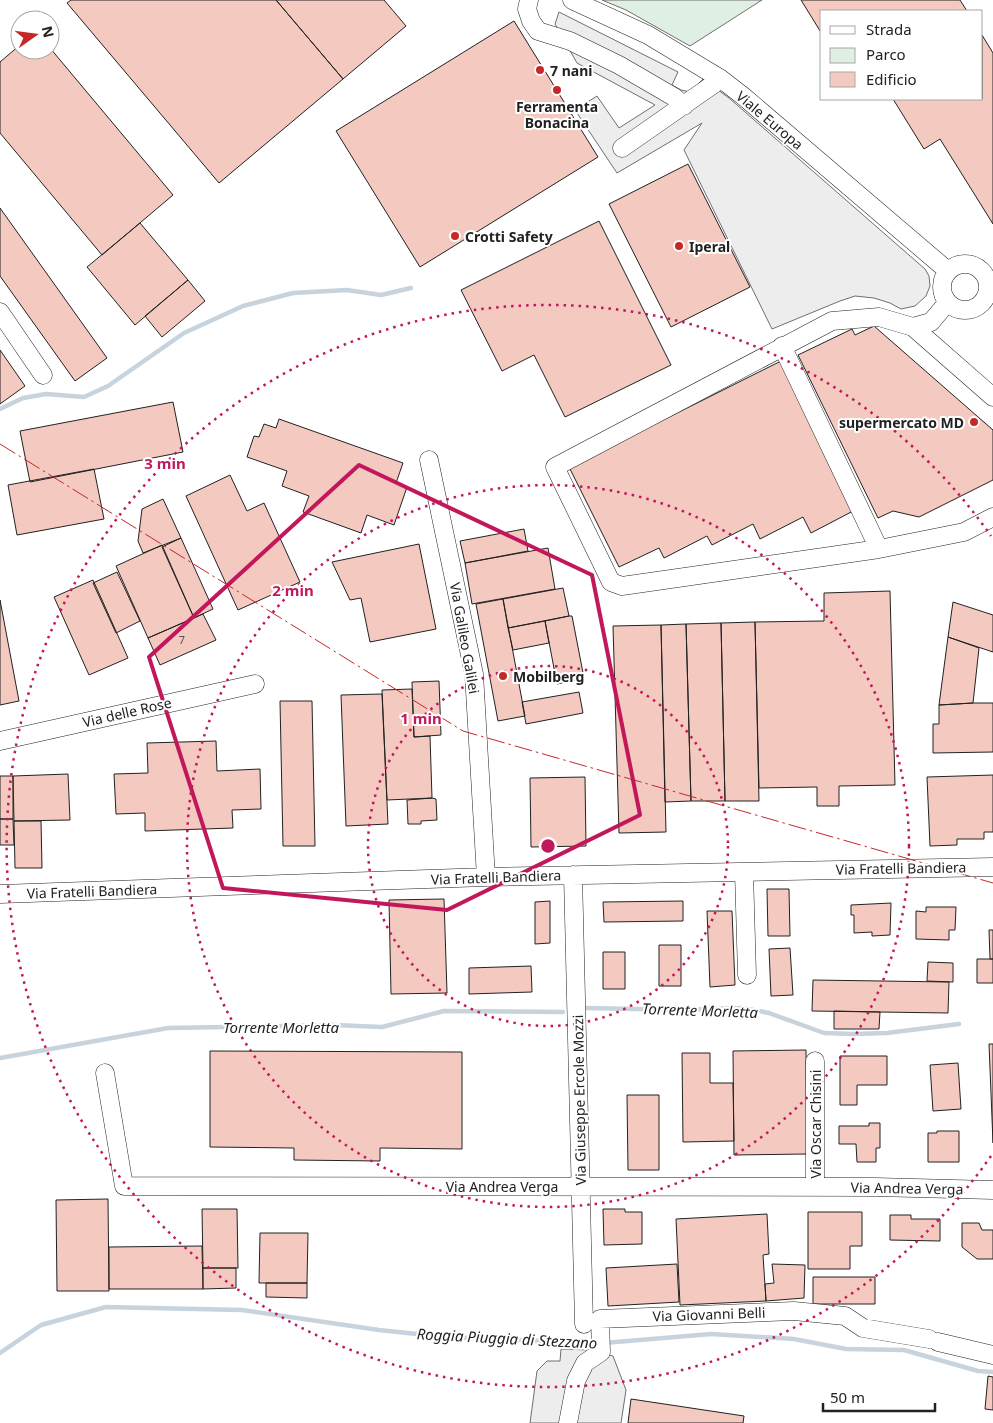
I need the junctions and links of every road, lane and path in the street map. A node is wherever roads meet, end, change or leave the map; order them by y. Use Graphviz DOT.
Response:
graph roads {
  1 [pos="529,0"];
  2 [pos="572,0"];
  3 [pos="721,79"];
  4 [pos="684,106"];
  5 [pos="622,148"];
  6 [pos="948,271"];
  7 [pos="988,271"];
  8 [pos="947,303"];
  9 [pos="987,307"];
  10 [pos="0,312"];
  11 [pos="913,327"];
  12 [pos="782,346"];
  13 [pos="43,375"];
  14 [pos="993,397"];
  15 [pos="429,460"];
  16 [pos="993,517"];
  17 [pos="879,549"];
  18 [pos="255,684"];
  19 [pos="0,741"];
  20 [pos="993,866"];
  21 [pos="744,872"];
  22 [pos="573,875"];
  23 [pos="486,877"];
  24 [pos="0,894"];
  25 [pos="747,975"];
  26 [pos="815,1060"];
  27 [pos="105,1074"];
  28 [pos="581,1186"];
  29 [pos="815,1187"];
  30 [pos="993,1190"];
  31 [pos="593,1326"];
  32 [pos="993,1355"];
  33 [pos="568,1423"];
  1 -- 4 [label="street"];
  2 -- 3 [label="street, Viale Europa"];
  3 -- 4 [label="street"];
  3 -- 6 [label="street, Viale Europa"];
  4 -- 5 [label="street"];
  6 -- 7 [label="street"];
  6 -- 8 [label="street"];
  7 -- 9 [label="street"];
  8 -- 9 [label="street"];
  8 -- 11 [label="street"];
  10 -- 13 [label="street"];
  11 -- 12 [label="street"];
  11 -- 14 [label="street"];
  12 -- 17 [label="street"];
  12 -- 17 [label="street"];
  15 -- 23 [label="street, Via Galileo Galilei"];
  16 -- 17 [label="street"];
  18 -- 19 [label="street, Via delle Rose"];
  20 -- 21 [label="street, Via Fratelli Bandiera"];
  21 -- 22 [label="street, Via Fratelli Bandiera"];
  21 -- 25 [label="street"];
  22 -- 23 [label="street, Via Fratelli Bandiera"];
  22 -- 28 [label="street, Via Giuseppe Ercole Mozzi"];
  23 -- 24 [label="street, Via Fratelli Bandiera"];
  26 -- 29 [label="street, Via Oscar Chisini"];
  27 -- 28 [label="street, Via Andrea Verga"];
  28 -- 29 [label="street, Via Andrea Verga"];
  28 -- 31 [label="street, Via Giuseppe Ercole Mozzi"];
  29 -- 30 [label="street, Via Andrea Verga"];
  31 -- 32 [label="street, Via Giovanni Belli"];
  31 -- 33 [label="street"];
}
